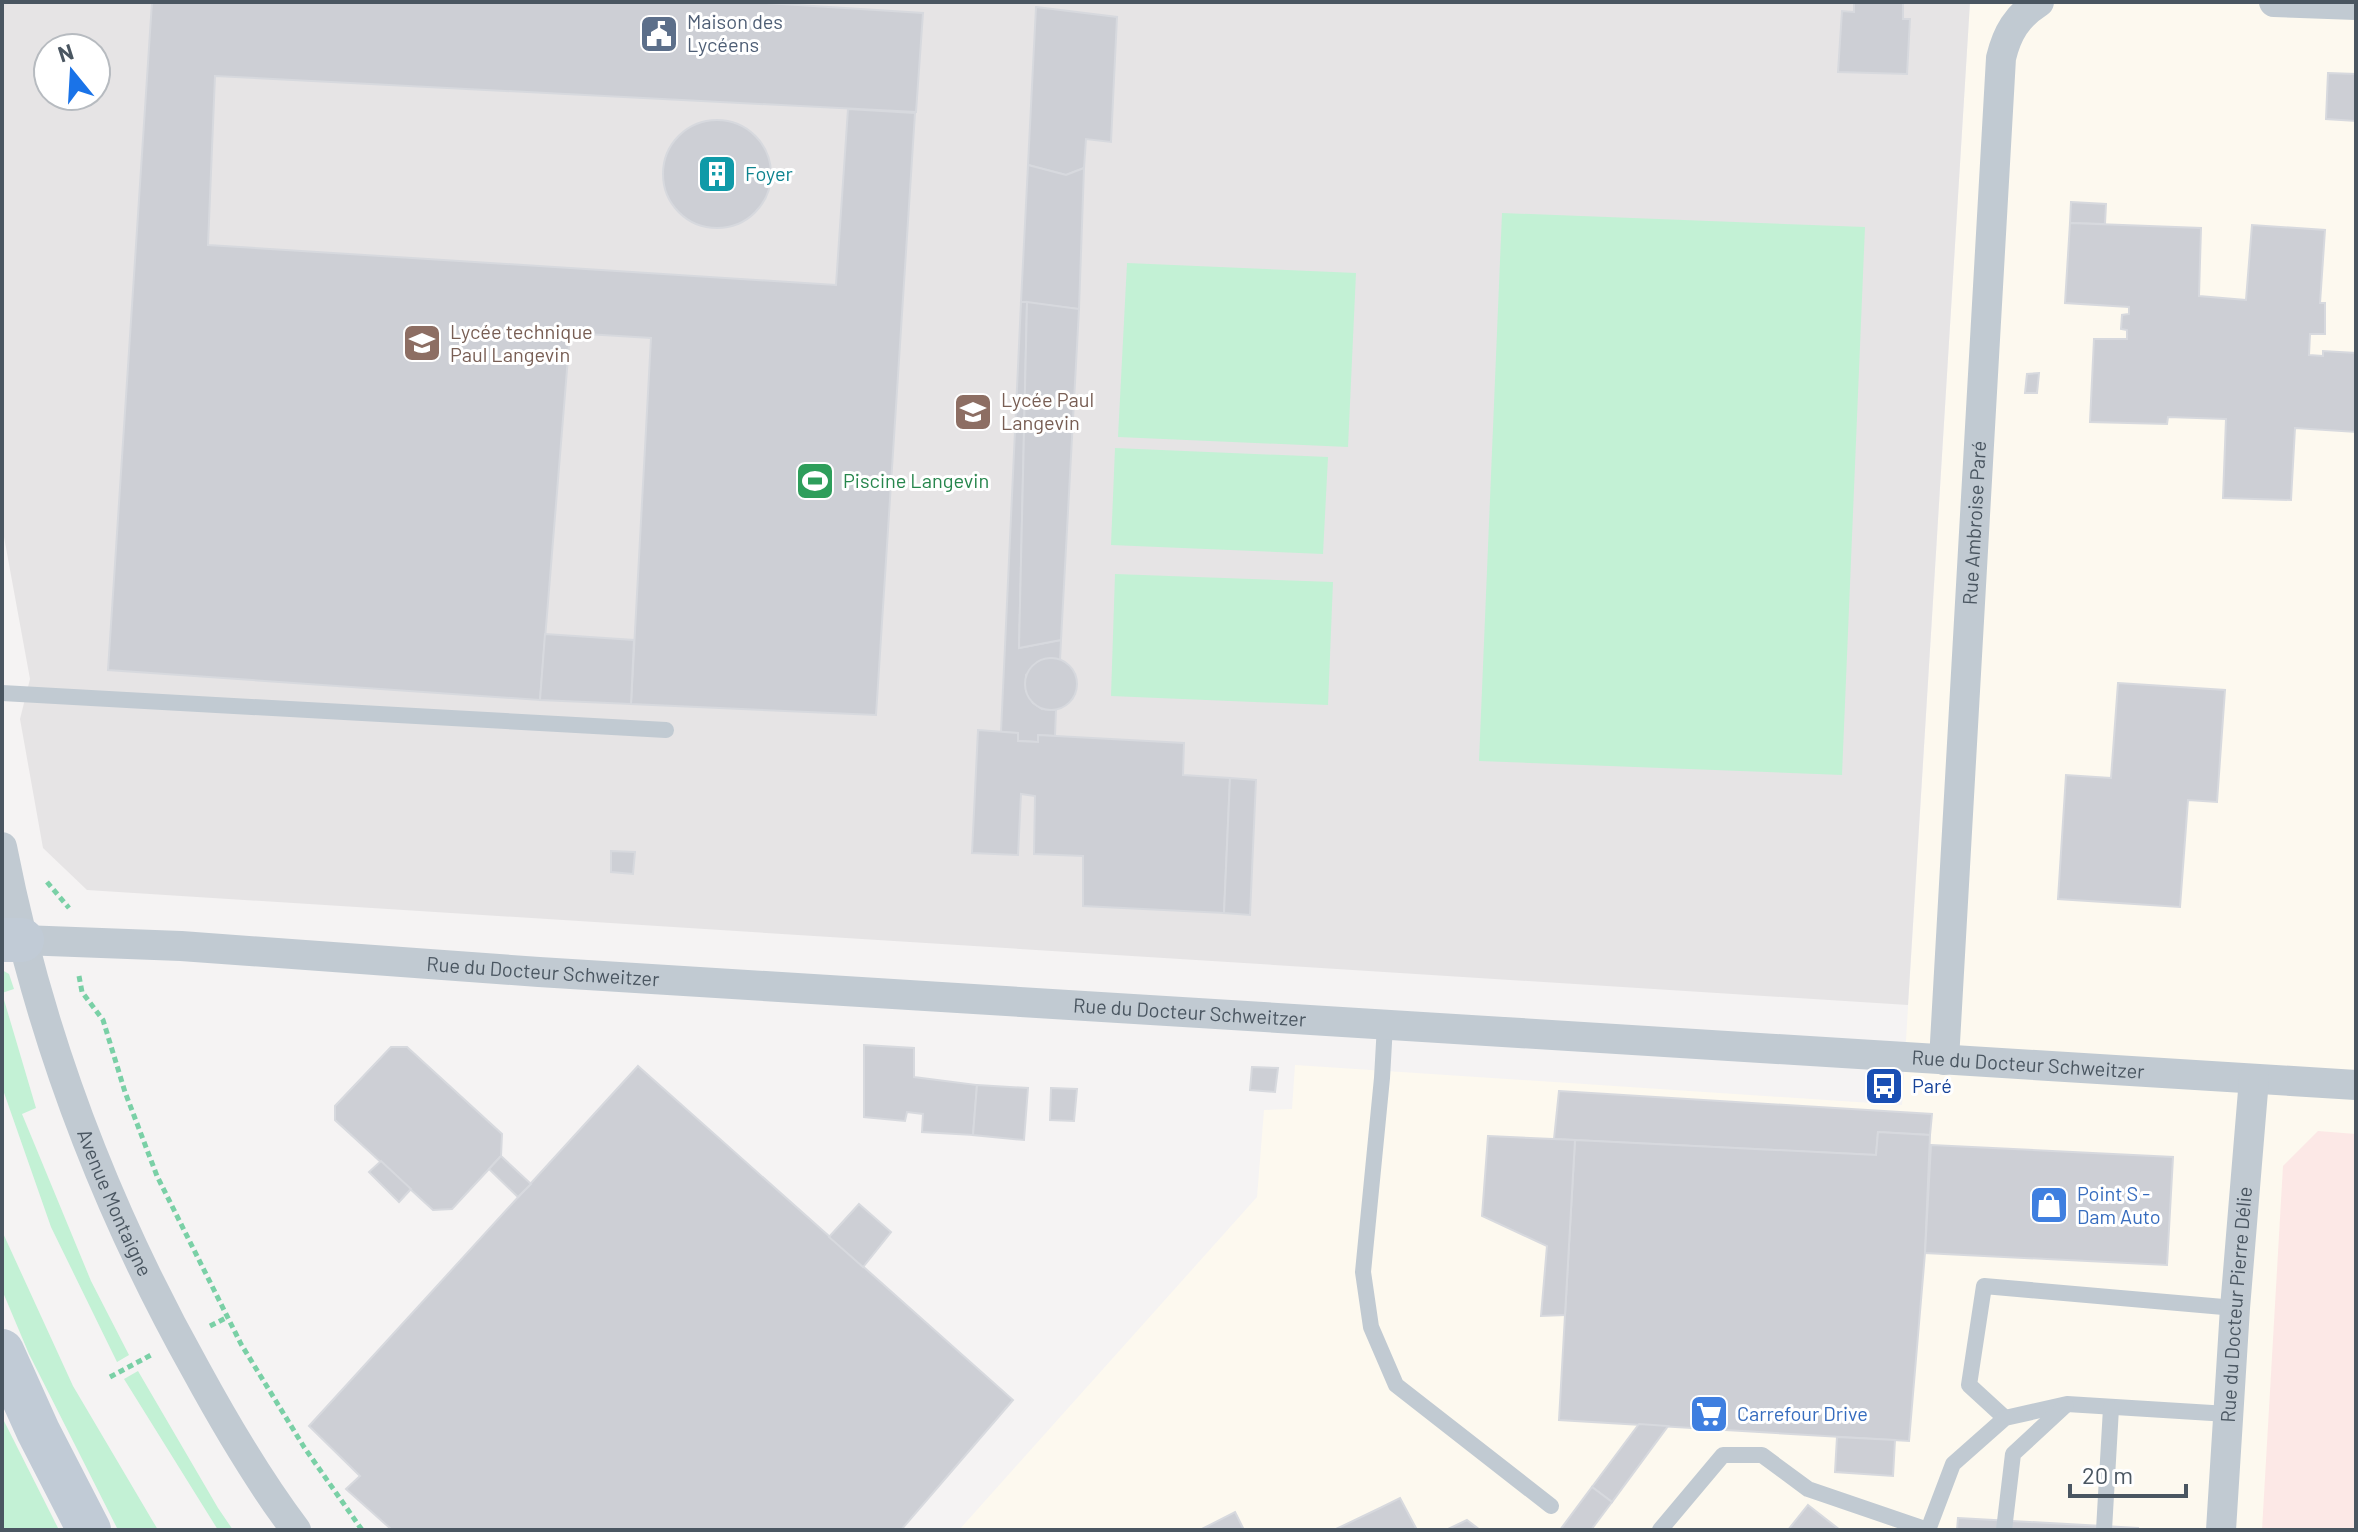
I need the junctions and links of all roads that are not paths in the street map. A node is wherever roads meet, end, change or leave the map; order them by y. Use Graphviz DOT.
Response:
graph roads {
  1 [pos="2039,2"];
  2 [pos="2274,2"];
  3 [pos="2356,5"];
  4 [pos="2,693"];
  5 [pos="666,730"];
  6 [pos="2,847"];
  7 [pos="12,940"];
  8 [pos="1385,1025"];
  9 [pos="1944,1060"];
  10 [pos="2254,1079"];
  11 [pos="2356,1085"];
  12 [pos="2235,1308"];
  13 [pos="2,1351"];
  14 [pos="2067,1404"];
  15 [pos="2111,1408"];
  16 [pos="2228,1414"];
  17 [pos="2005,1418"];
  18 [pos="1551,1506"];
  19 [pos="89,1530"];
  20 [pos="296,1530"];
  21 [pos="1660,1530"];
  22 [pos="1928,1530"];
  23 [pos="2004,1530"];
  24 [pos="2104,1530"];
  25 [pos="2221,1530"];
  1 -- 9 [label="street, Rue Ambroise Paré"];
  2 -- 3 [label="street"];
  4 -- 5 [label="lane"];
  6 -- 7 [label="street, Avenue Montaigne"];
  7 -- 8 [label="street, Rue du Docteur Schweitzer"];
  7 -- 20 [label="street, Avenue Montaigne"];
  8 -- 9 [label="street, Rue du Docteur Schweitzer"];
  8 -- 18 [label="lane"];
  9 -- 10 [label="street, Rue du Docteur Schweitzer"];
  10 -- 11 [label="street, Rue du Docteur Schweitzer"];
  10 -- 12 [label="street, Rue du Docteur Pierre Délie"];
  12 -- 16 [label="street, Rue du Docteur Pierre Délie"];
  12 -- 17 [label="lane"];
  13 -- 19 [label="main road"];
  14 -- 15 [label="lane"];
  14 -- 17 [label="lane"];
  14 -- 23 [label="lane"];
  15 -- 16 [label="lane"];
  15 -- 24 [label="lane"];
  16 -- 25 [label="street, Rue du Docteur Pierre Délie"];
  17 -- 22 [label="lane"];
  21 -- 22 [label="lane"];
}
